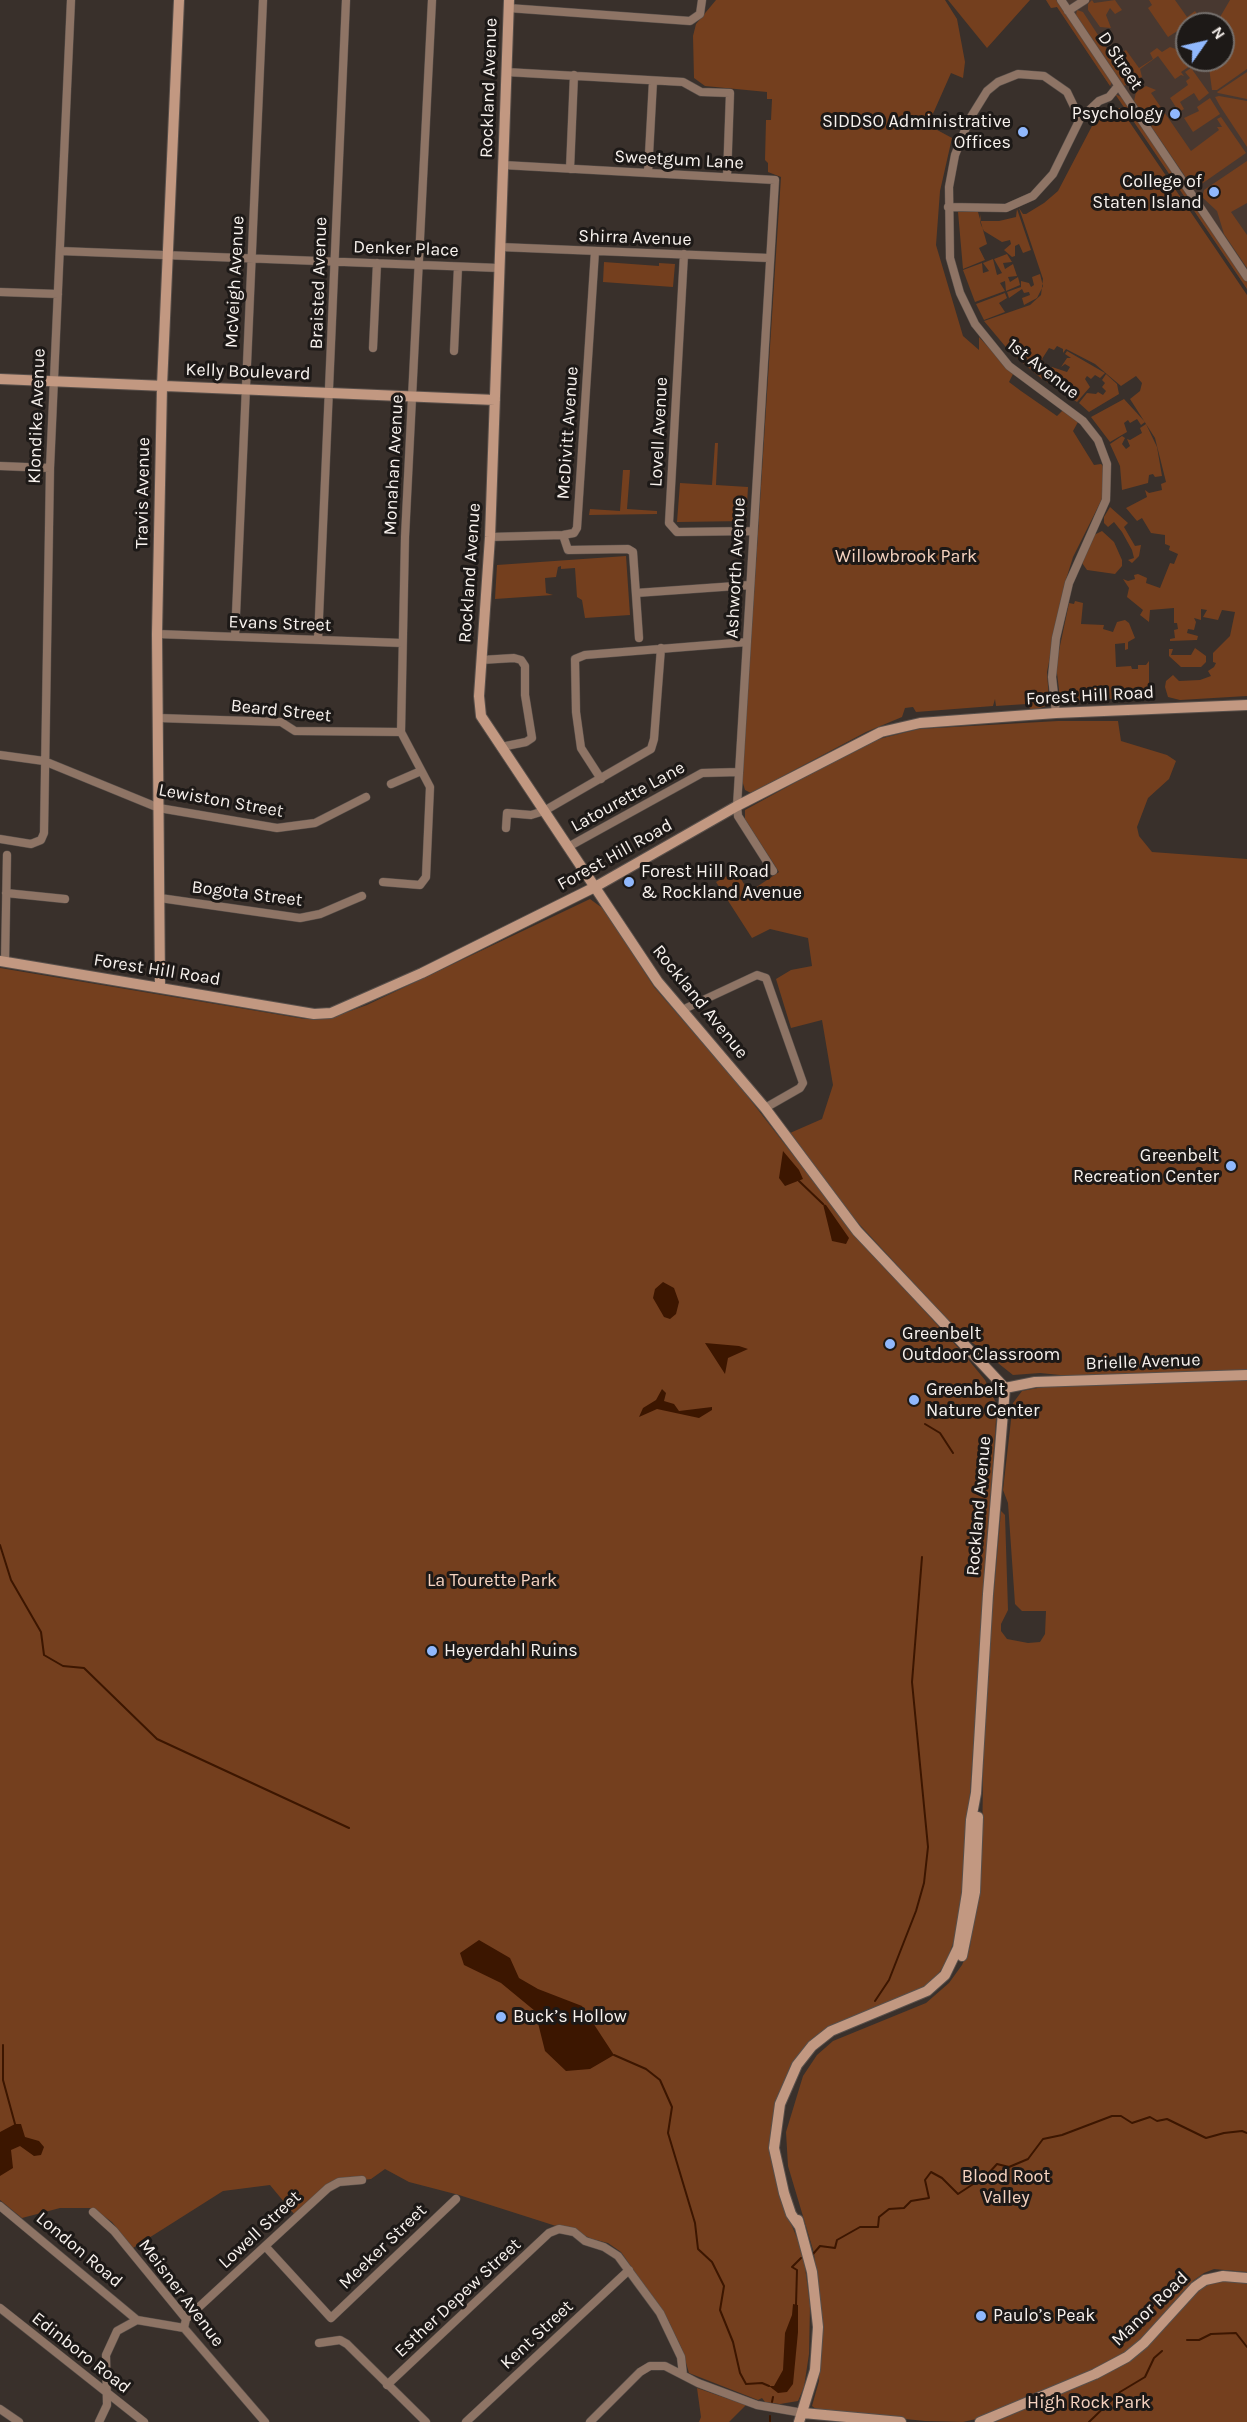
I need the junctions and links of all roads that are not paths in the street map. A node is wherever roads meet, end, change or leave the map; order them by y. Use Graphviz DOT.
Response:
graph roads {
  1 [pos="71,0"];
  2 [pos="178,0"];
  3 [pos="262,0"];
  4 [pos="346,0"];
  5 [pos="432,0"];
  6 [pos="702,0"];
  7 [pos="1061,0"];
  8 [pos="1083,1"];
  9 [pos="509,4"];
  10 [pos="1068,11"];
  11 [pos="506,72"];
  12 [pos="574,75"];
  13 [pos="653,81"];
  14 [pos="1115,89"];
  15 [pos="1080,119"];
  16 [pos="503,165"];
  17 [pos="570,169"];
  18 [pos="648,174"];
  19 [pos="727,177"];
  20 [pos="948,207"];
  21 [pos="500,247"];
  22 [pos="60,250"];
  23 [pos="595,251"];
  24 [pos="684,254"];
  25 [pos="168,255"];
  26 [pos="251,258"];
  27 [pos="770,258"];
  28 [pos="335,261"];
  29 [pos="377,263"];
  30 [pos="418,265"];
  31 [pos="458,267"];
  32 [pos="499,268"];
  33 [pos="1247,277"];
  34 [pos="0,292"];
  35 [pos="58,294"];
  36 [pos="373,348"];
  37 [pos="454,351"];
  38 [pos="0,379"];
  39 [pos="54,381"];
  40 [pos="162,386"];
  41 [pos="245,389"];
  42 [pos="329,392"];
  43 [pos="413,396"];
  44 [pos="495,400"];
  45 [pos="0,466"];
  46 [pos="50,468"];
  47 [pos="753,531"];
  48 [pos="563,535"];
  49 [pos="490,537"];
  50 [pos="750,585"];
  51 [pos="636,593"];
  52 [pos="157,634"];
  53 [pos="235,637"];
  54 [pos="639,638"];
  55 [pos="318,640"];
  56 [pos="747,642"];
  57 [pos="402,643"];
  58 [pos="661,648"];
  59 [pos="481,660"];
  60 [pos="1247,705"];
  61 [pos="1056,713"];
  62 [pos="158,718"];
  63 [pos="401,732"];
  64 [pos="501,747"];
  65 [pos="0,755"];
  66 [pos="44,761"];
  67 [pos="421,771"];
  68 [pos="739,772"];
  69 [pos="602,779"];
  70 [pos="391,784"];
  71 [pos="366,797"];
  72 [pos="737,806"];
  73 [pos="159,808"];
  74 [pos="544,811"];
  75 [pos="506,828"];
  76 [pos="0,839"];
  77 [pos="568,847"];
  78 [pos="8,855"];
  79 [pos="773,871"];
  80 [pos="383,882"];
  81 [pos="595,887"];
  82 [pos="6,893"];
  83 [pos="362,896"];
  84 [pos="160,898"];
  85 [pos="65,899"];
  86 [pos="2,961"];
  87 [pos="160,987"];
  88 [pos="682,1010"];
  89 [pos="765,1108"];
  90 [pos="1247,1375"];
  91 [pos="1005,1388"];
  92 [pos="362,2180"];
  93 [pos="456,2199"];
  94 [pos="0,2206"];
  95 [pos="93,2212"];
  96 [pos="265,2246"];
  97 [pos="628,2270"];
  98 [pos="1247,2278"];
  99 [pos="0,2308"];
  100 [pos="186,2319"];
  101 [pos="137,2320"];
  102 [pos="184,2328"];
  103 [pos="319,2343"];
  104 [pos="683,2375"];
  105 [pos="387,2385"];
  106 [pos="106,2391"];
  107 [pos="0,2409"];
  108 [pos="801,2417"];
  109 [pos="19,2422"];
  110 [pos="99,2422"];
  111 [pos="144,2422"];
  112 [pos="265,2422"];
  113 [pos="426,2422"];
  114 [pos="466,2422"];
  115 [pos="590,2422"];
  116 [pos="901,2422"];
  117 [pos="980,2422"];
  1 -- 22 [label="street, Klondike Avenue"];
  2 -- 25 [label="street, Travis Avenue"];
  3 -- 26 [label="street, McVeigh Avenue"];
  4 -- 28 [label="street, Braisted Avenue"];
  5 -- 30 [label="street, Monahan Avenue"];
  6 -- 9 [label="street"];
  7 -- 10 [label="street, D Street"];
  8 -- 10 [label="street"];
  9 -- 11 [label="street, Rockland Avenue"];
  10 -- 14 [label="street, D Street"];
  11 -- 12 [label="street"];
  11 -- 16 [label="street, Rockland Avenue"];
  12 -- 13 [label="street"];
  12 -- 17 [label="street"];
  13 -- 18 [label="street"];
  13 -- 19 [label="street"];
  14 -- 15 [label="street"];
  14 -- 33 [label="street, D Street"];
  15 -- 20 [label="street"];
  15 -- 20 [label="street"];
  16 -- 17 [label="street, Sweetgum Lane"];
  16 -- 21 [label="street, Rockland Avenue"];
  17 -- 18 [label="street, Sweetgum Lane"];
  18 -- 19 [label="street, Sweetgum Lane"];
  19 -- 27 [label="street, Sweetgum Lane"];
  20 -- 61 [label="street, 1st Avenue"];
  21 -- 23 [label="street, Shirra Avenue"];
  21 -- 32 [label="street, Rockland Avenue"];
  22 -- 25 [label="street, Denker Place"];
  22 -- 35 [label="street, Klondike Avenue"];
  23 -- 24 [label="street, Shirra Avenue"];
  23 -- 48 [label="street, McDivitt Avenue"];
  24 -- 27 [label="street, Shirra Avenue"];
  24 -- 47 [label="street, Lovell Avenue"];
  25 -- 26 [label="street, Denker Place"];
  25 -- 40 [label="street, Travis Avenue"];
  26 -- 28 [label="street, Denker Place"];
  26 -- 41 [label="street, McVeigh Avenue"];
  27 -- 47 [label="street, Ashworth Avenue"];
  28 -- 29 [label="street, Denker Place"];
  28 -- 42 [label="street, Braisted Avenue"];
  29 -- 30 [label="street, Denker Place"];
  29 -- 36 [label="street"];
  30 -- 31 [label="street, Denker Place"];
  30 -- 43 [label="street, Monahan Avenue"];
  31 -- 32 [label="street, Denker Place"];
  31 -- 37 [label="street"];
  32 -- 44 [label="street, Rockland Avenue"];
  34 -- 35 [label="street"];
  35 -- 39 [label="street, Klondike Avenue"];
  38 -- 39 [label="street, Kelly Boulevard"];
  39 -- 40 [label="street, Kelly Boulevard"];
  39 -- 46 [label="street, Klondike Avenue"];
  40 -- 41 [label="street, Kelly Boulevard"];
  40 -- 52 [label="street, Travis Avenue"];
  41 -- 42 [label="street, Kelly Boulevard"];
  41 -- 53 [label="street, McVeigh Avenue"];
  42 -- 43 [label="street, Kelly Boulevard"];
  42 -- 55 [label="street, Braisted Avenue"];
  43 -- 44 [label="street, Kelly Boulevard"];
  43 -- 57 [label="street, Monahan Avenue"];
  44 -- 49 [label="street, Rockland Avenue"];
  45 -- 46 [label="street"];
  46 -- 66 [label="street, Klondike Avenue"];
  47 -- 50 [label="street, Ashworth Avenue"];
  48 -- 49 [label="street"];
  48 -- 51 [label="street"];
  49 -- 59 [label="street, Rockland Avenue"];
  50 -- 51 [label="street"];
  50 -- 56 [label="street, Ashworth Avenue"];
  51 -- 54 [label="street"];
  52 -- 53 [label="street, Evans Street"];
  52 -- 62 [label="street, Travis Avenue"];
  53 -- 55 [label="street, Evans Street"];
  55 -- 57 [label="street, Evans Street"];
  56 -- 58 [label="street"];
  56 -- 68 [label="street, Ashworth Avenue"];
  57 -- 63 [label="street, Monahan Avenue"];
  58 -- 69 [label="street"];
  58 -- 69 [label="street"];
  59 -- 64 [label="street, Rockland Avenue"];
  59 -- 64 [label="street"];
  60 -- 61 [label="street, Forest Hill Road"];
  61 -- 72 [label="street, Forest Hill Road"];
  62 -- 63 [label="street, Beard Street"];
  62 -- 73 [label="street, Travis Avenue"];
  63 -- 67 [label="street, Monahan Avenue"];
  64 -- 74 [label="street, Rockland Avenue"];
  65 -- 66 [label="street, Lewiston Street"];
  66 -- 73 [label="street, Lewiston Street"];
  66 -- 76 [label="street, Klondike Avenue"];
  67 -- 70 [label="street"];
  67 -- 80 [label="street, Monahan Avenue"];
  68 -- 72 [label="street, Ashworth Avenue"];
  68 -- 77 [label="street, Latourette Lane"];
  69 -- 74 [label="street"];
  71 -- 73 [label="street, Lewiston Street"];
  72 -- 79 [label="street, Ashworth Avenue"];
  72 -- 81 [label="street, Forest Hill Road"];
  73 -- 84 [label="street, Travis Avenue"];
  74 -- 75 [label="street"];
  74 -- 77 [label="street, Rockland Avenue"];
  77 -- 81 [label="street, Rockland Avenue"];
  78 -- 82 [label="street"];
  81 -- 87 [label="street, Forest Hill Road"];
  81 -- 88 [label="street, Rockland Avenue"];
  82 -- 85 [label="street"];
  82 -- 86 [label="street"];
  83 -- 84 [label="street, Bogota Street"];
  84 -- 87 [label="street, Travis Avenue"];
  86 -- 87 [label="street, Forest Hill Road"];
  88 -- 89 [label="street, Rockland Avenue"];
  88 -- 89 [label="street"];
  89 -- 91 [label="street, Rockland Avenue"];
  90 -- 91 [label="street, Brielle Avenue"];
  91 -- 108 [label="street, Rockland Avenue"];
  92 -- 96 [label="street, Lowell Street"];
  93 -- 96 [label="street, Meeker Street"];
  94 -- 101 [label="street, London Road"];
  95 -- 100 [label="street, Meisner Avenue"];
  96 -- 100 [label="street, Lowell Street"];
  97 -- 104 [label="street"];
  97 -- 105 [label="street, Esther Depew Street"];
  97 -- 114 [label="street, Kent Street"];
  98 -- 117 [label="street, Manor Road"];
  99 -- 106 [label="street, Edinboro Road"];
  100 -- 102 [label="street, Meisner Avenue"];
  101 -- 102 [label="street"];
  101 -- 106 [label="street"];
  102 -- 112 [label="street, Meisner Avenue"];
  103 -- 105 [label="street"];
  104 -- 108 [label="street"];
  104 -- 115 [label="street"];
  105 -- 113 [label="street"];
  106 -- 110 [label="street"];
  106 -- 111 [label="street, Edinboro Road"];
  107 -- 109 [label="street"];
  108 -- 116 [label="street"];
}
